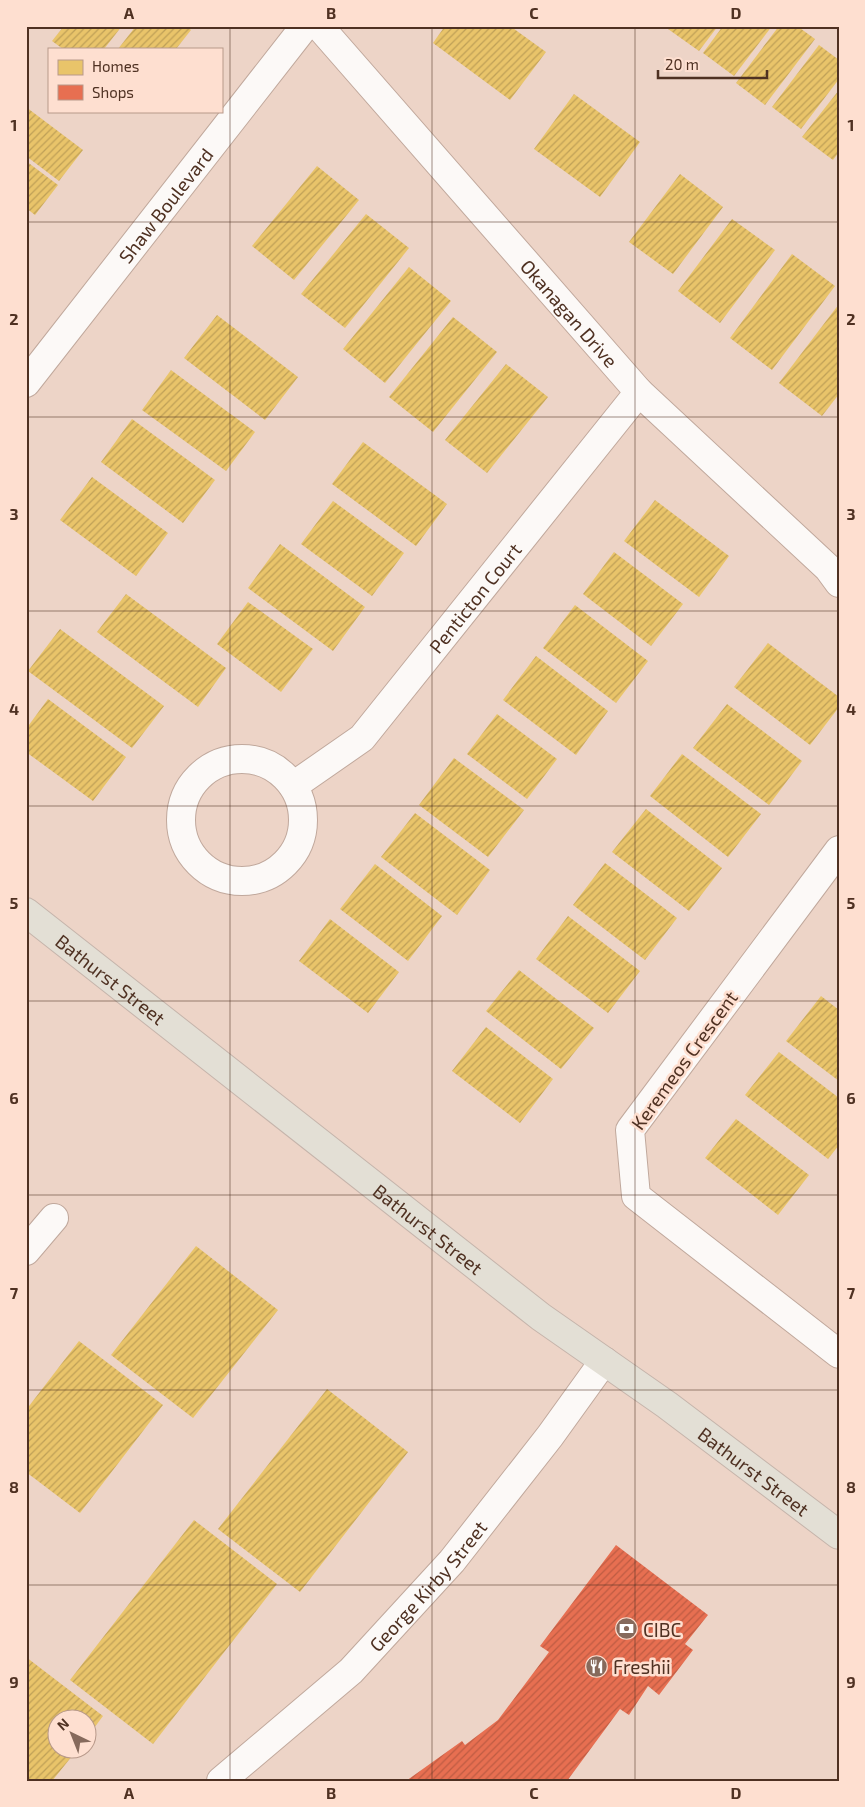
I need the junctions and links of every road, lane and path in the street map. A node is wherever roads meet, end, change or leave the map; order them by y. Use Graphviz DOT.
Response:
graph roads {
  1 [pos="305,26"];
  2 [pos="319,26"];
  3 [pos="26,383"];
  4 [pos="640,392"];
  5 [pos="839,583"];
  6 [pos="293,786"];
  7 [pos="839,850"];
  8 [pos="26,912"];
  9 [pos="54,1218"];
  10 [pos="26,1251"];
  11 [pos="839,1354"];
  12 [pos="604,1361"];
  13 [pos="839,1535"];
  14 [pos="221,1781"];
  1 -- 3 [label="street, Shaw Boulevard"];
  2 -- 4 [label="street, Okanagan Drive"];
  4 -- 5 [label="street, Okanagan Drive"];
  4 -- 6 [label="street, Penticton Court"];
  6 -- 6 [label="street"];
  7 -- 11 [label="street, Keremeos Crescent"];
  8 -- 12 [label="main road, Bathurst Street"];
  9 -- 10 [label="street"];
  12 -- 13 [label="main road, Bathurst Street"];
  12 -- 14 [label="street, George Kirby Street"];
}
